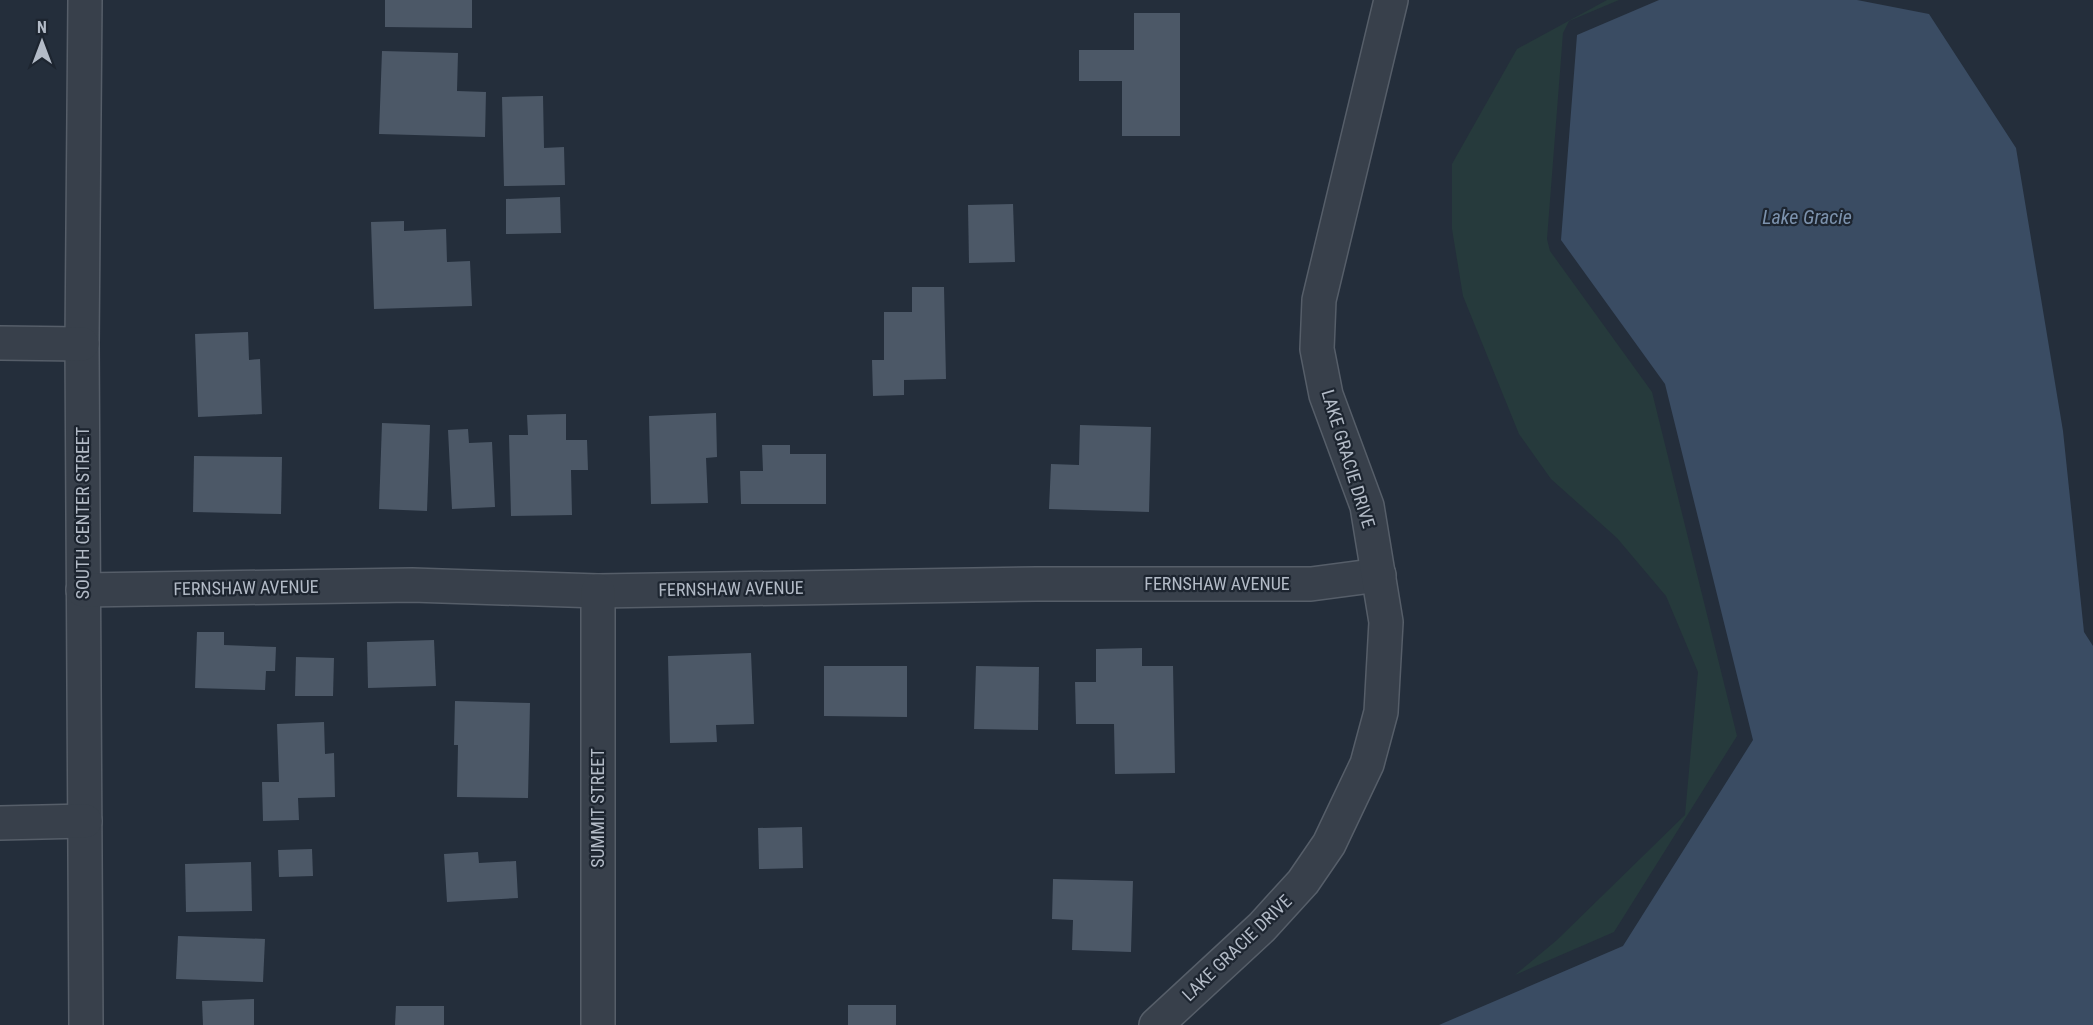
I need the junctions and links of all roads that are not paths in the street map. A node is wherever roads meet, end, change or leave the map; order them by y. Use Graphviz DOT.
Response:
graph roads {
  1 [pos="85,0"];
  2 [pos="1391,0"];
  3 [pos="0,343"];
  4 [pos="82,344"];
  5 [pos="1379,575"];
  6 [pos="83,590"];
  7 [pos="598,591"];
  8 [pos="85,821"];
  9 [pos="0,823"];
  10 [pos="86,1025"];
  11 [pos="598,1025"];
  12 [pos="1156,1025"];
  1 -- 4 [label="street, SOUTH CENTER STREET"];
  2 -- 5 [label="street, LAKE GRACIE DRIVE"];
  3 -- 4 [label="street"];
  4 -- 6 [label="street, SOUTH CENTER STREET"];
  5 -- 7 [label="street, FERNSHAW AVENUE"];
  5 -- 12 [label="street, LAKE GRACIE DRIVE"];
  6 -- 7 [label="street, FERNSHAW AVENUE"];
  6 -- 8 [label="street, SOUTH CENTER STREET"];
  7 -- 11 [label="street, SUMMIT STREET"];
  8 -- 9 [label="street"];
  8 -- 10 [label="street, SOUTH CENTER STREET"];
}
